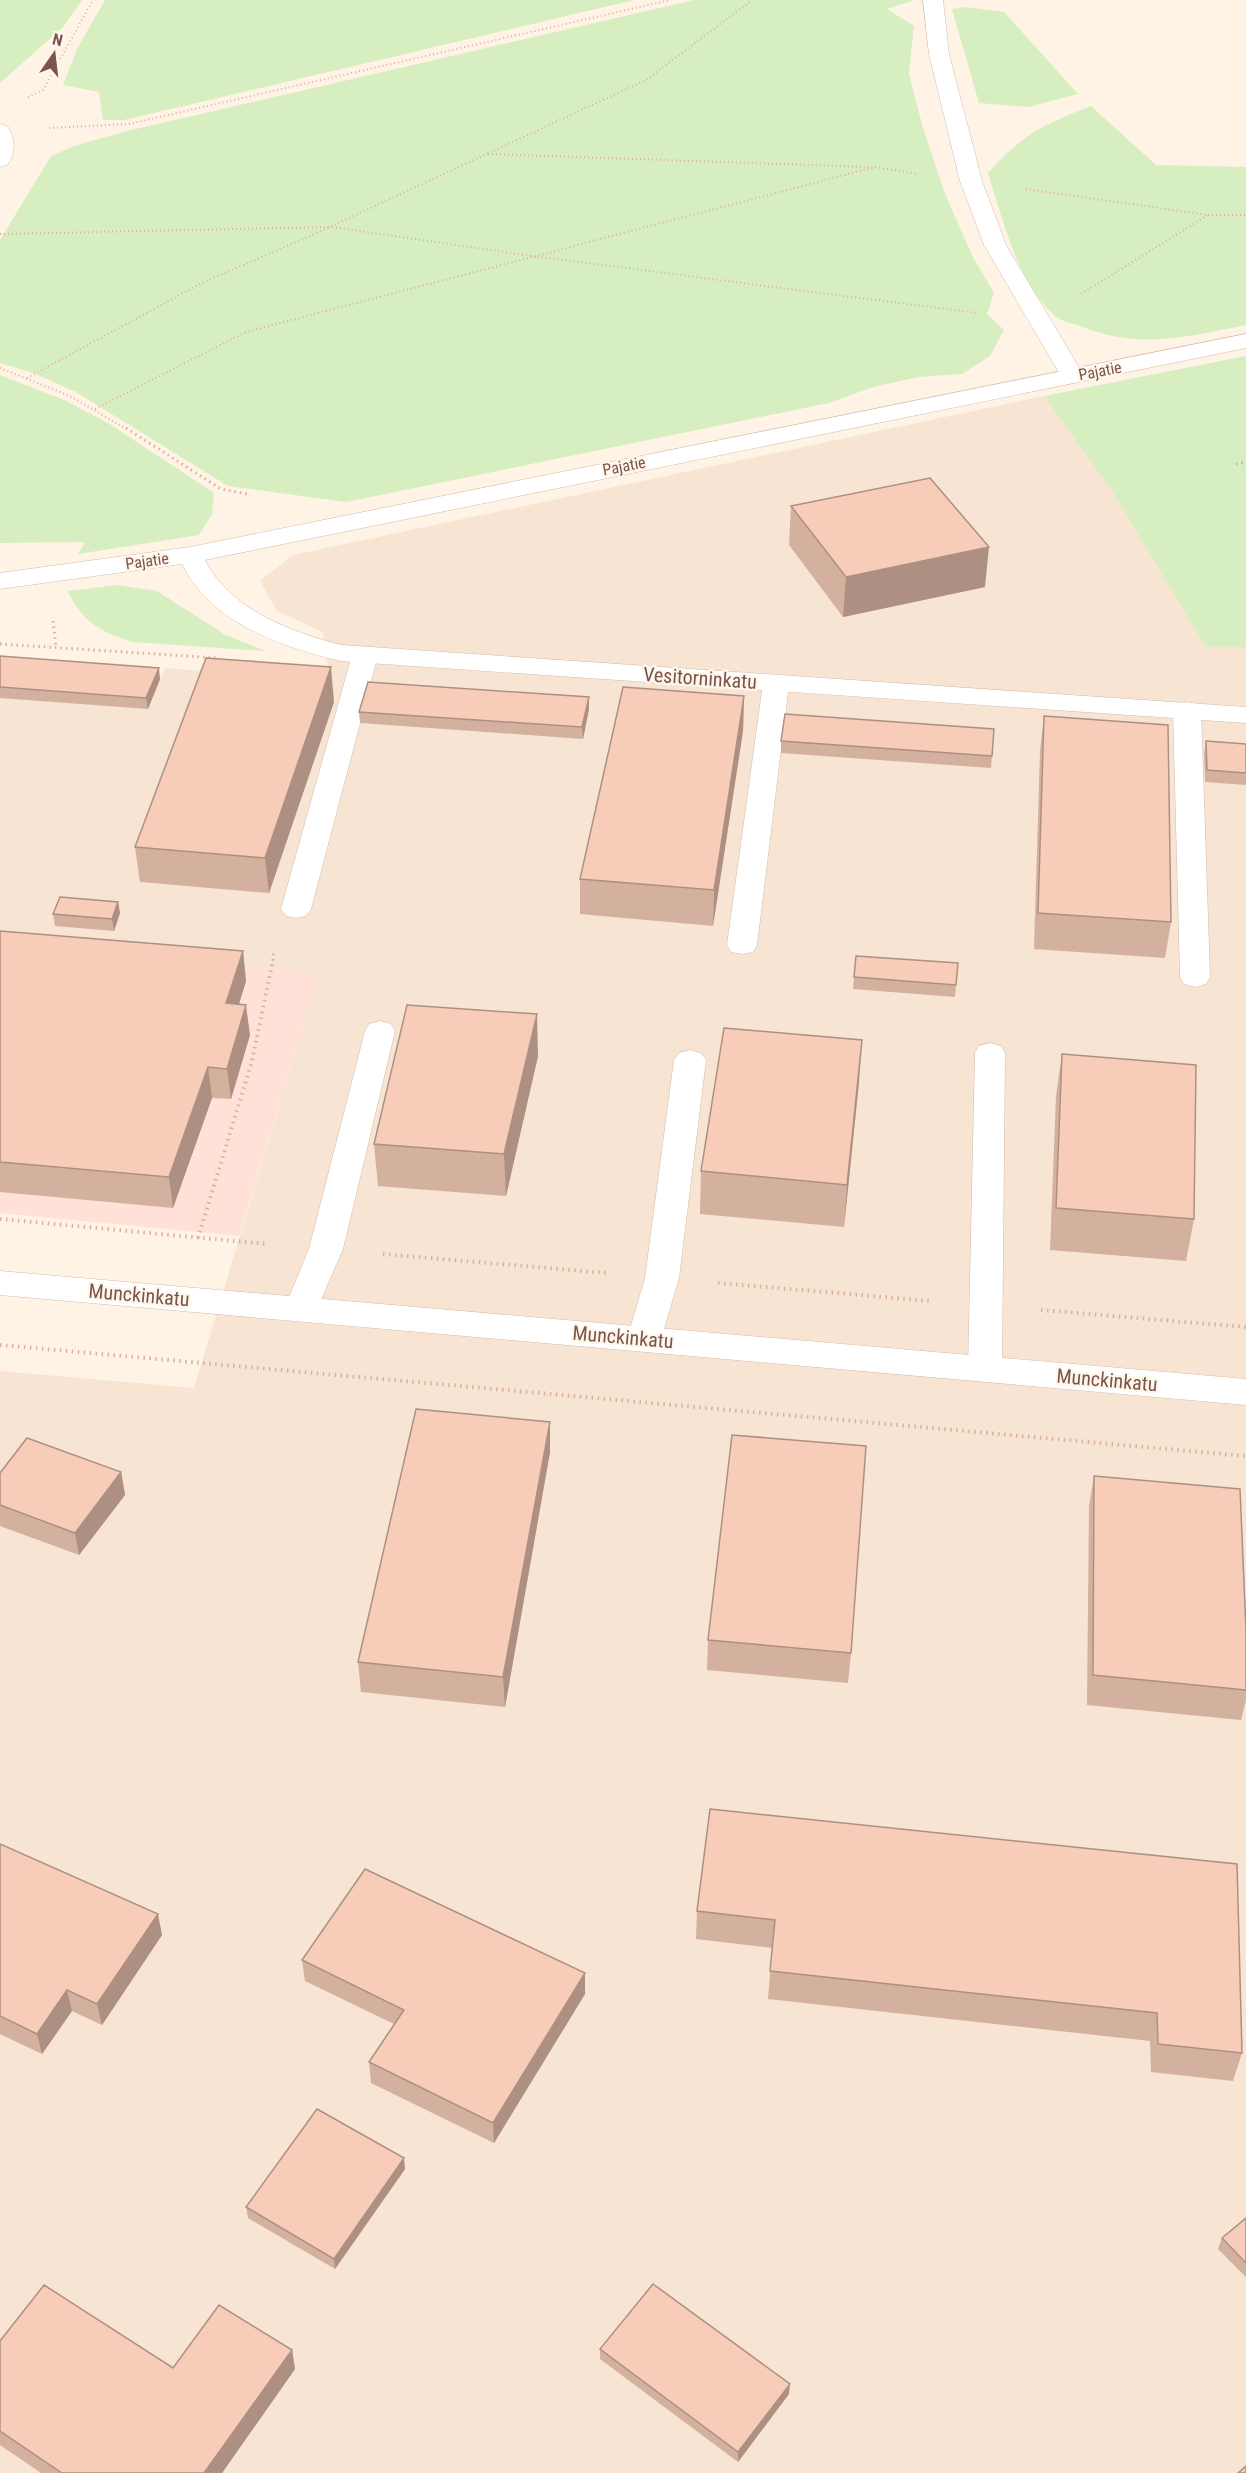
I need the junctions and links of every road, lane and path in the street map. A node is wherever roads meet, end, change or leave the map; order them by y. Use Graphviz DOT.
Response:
graph roads {
  1 [pos="93,0"];
  2 [pos="670,0"];
  3 [pos="752,0"];
  4 [pos="933,0"];
  5 [pos="21,100"];
  6 [pos="0,130"];
  7 [pos="487,154"];
  8 [pos="0,161"];
  9 [pos="875,167"];
  10 [pos="971,182"];
  11 [pos="1208,215"];
  12 [pos="1246,215"];
  13 [pos="332,226"];
  14 [pos="0,234"];
  15 [pos="539,257"];
  16 [pos="1039,320"];
  17 [pos="1246,341"];
  18 [pos="0,369"];
  19 [pos="1072,376"];
  20 [pos="27,378"];
  21 [pos="95,409"];
  22 [pos="1246,462"];
  23 [pos="1236,464"];
  24 [pos="250,494"];
  25 [pos="190,555"];
  26 [pos="0,581"];
  27 [pos="0,644"];
  28 [pos="365,655"];
  29 [pos="228,659"];
  30 [pos="776,684"];
  31 [pos="1187,710"];
  32 [pos="1246,715"];
  33 [pos="296,909"];
  34 [pos="276,942"];
  35 [pos="742,945"];
  36 [pos="1195,977"];
  37 [pos="380,1031"];
  38 [pos="990,1053"];
  39 [pos="690,1060"];
  40 [pos="198,1238"];
  41 [pos="0,1283"];
  42 [pos="301,1309"];
  43 [pos="644,1339"];
  44 [pos="0,1345"];
  45 [pos="985,1369"];
  46 [pos="1246,1392"];
  47 [pos="1246,1456"];
  1 -- 5 [label="path"];
  2 -- 6 [label="path"];
  3 -- 7 [label="path"];
  4 -- 10 [label="street"];
  6 -- 8 [label="street"];
  7 -- 9 [label="path"];
  7 -- 13 [label="path"];
  9 -- 10 [label="path"];
  9 -- 15 [label="path"];
  10 -- 11 [label="path"];
  10 -- 16 [label="street"];
  11 -- 12 [label="path"];
  11 -- 16 [label="path"];
  13 -- 14 [label="path"];
  13 -- 15 [label="path"];
  13 -- 20 [label="path"];
  15 -- 16 [label="path"];
  15 -- 21 [label="path"];
  16 -- 19 [label="street"];
  17 -- 19 [label="street, Pajatie"];
  18 -- 20 [label="path"];
  19 -- 25 [label="street, Pajatie"];
  20 -- 21 [label="path"];
  21 -- 24 [label="path"];
  22 -- 23 [label="path"];
  25 -- 26 [label="street, Pajatie"];
  25 -- 28 [label="street, Vesitorninkatu"];
  27 -- 29 [label="path"];
  28 -- 30 [label="street, Vesitorninkatu"];
  28 -- 33 [label="street"];
  30 -- 31 [label="street, Vesitorninkatu"];
  30 -- 35 [label="street"];
  31 -- 32 [label="street, Vesitorninkatu"];
  31 -- 36 [label="street"];
  34 -- 40 [label="path"];
  37 -- 42 [label="street"];
  38 -- 45 [label="street"];
  39 -- 43 [label="street"];
  41 -- 42 [label="street, Munckinkatu"];
  42 -- 43 [label="street, Munckinkatu"];
  43 -- 45 [label="street, Munckinkatu"];
  44 -- 47 [label="path"];
  45 -- 46 [label="street, Munckinkatu"];
}
